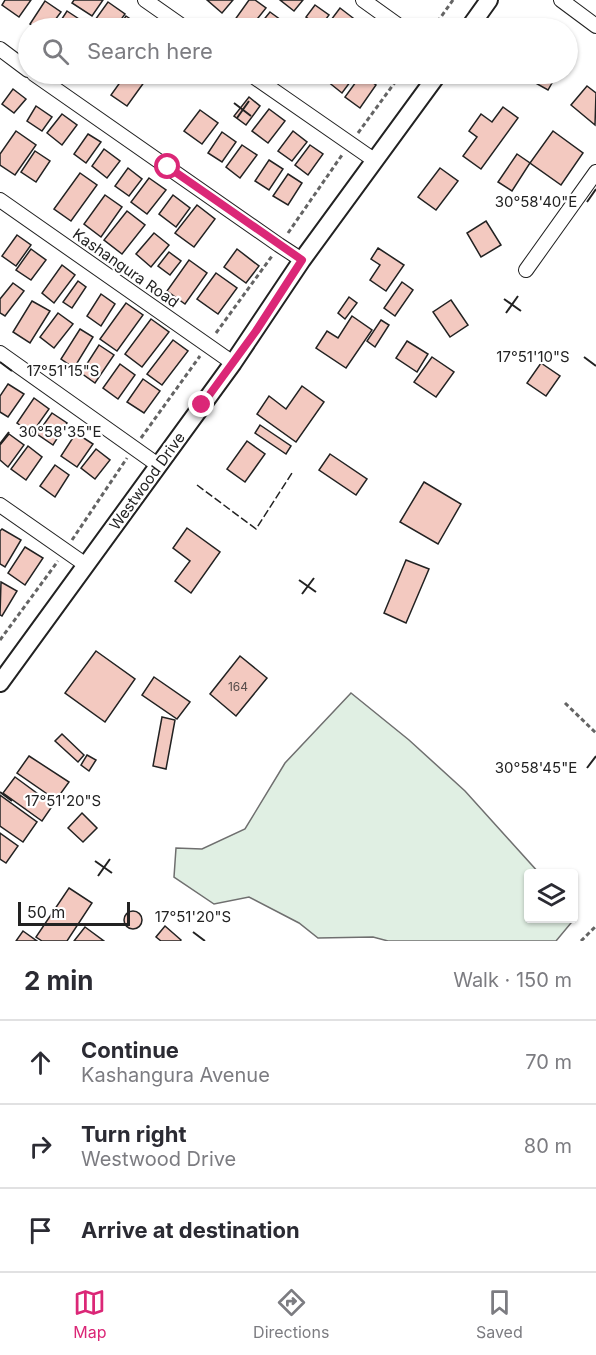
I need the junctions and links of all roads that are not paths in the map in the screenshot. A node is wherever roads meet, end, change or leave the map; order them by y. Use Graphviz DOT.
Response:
graph roads {
  1 [pos="145,0"];
  2 [pos="363,0"];
  3 [pos="489,0"];
  4 [pos="561,0"];
  5 [pos="171,18"];
  6 [pos="388,18"];
  7 [pos="477,18"];
  8 [pos="596,26"];
  9 [pos="0,49"];
  10 [pos="18,62"];
  11 [pos="48,84"];
  12 [pos="264,84"];
  13 [pos="431,84"];
  14 [pos="374,160"];
  15 [pos="596,172"];
  16 [pos="0,200"];
  17 [pos="302,260"];
  18 [pos="526,270"];
  19 [pos="0,353"];
  20 [pos="233,363"];
  21 [pos="158,465"];
  22 [pos="0,506"];
  23 [pos="86,565"];
  24 [pos="6,663"];
  25 [pos="0,683"];
  1 -- 5 [label="street"];
  2 -- 6 [label="street"];
  3 -- 7 [label="street"];
  4 -- 8 [label="street"];
  9 -- 10 [label="street"];
  11 -- 17 [label="street"];
  12 -- 14 [label="street"];
  13 -- 14 [label="street, Westwood Drive"];
  14 -- 17 [label="street, Westwood Drive"];
  15 -- 18 [label="street"];
  16 -- 20 [label="street, Kashangura Road"];
  17 -- 20 [label="street, Westwood Drive"];
  19 -- 21 [label="street"];
  20 -- 21 [label="street, Westwood Drive"];
  21 -- 23 [label="street, Westwood Drive"];
  22 -- 23 [label="street"];
  23 -- 24 [label="street, Westwood Drive"];
  24 -- 25 [label="street, Westwood Drive"];
}
